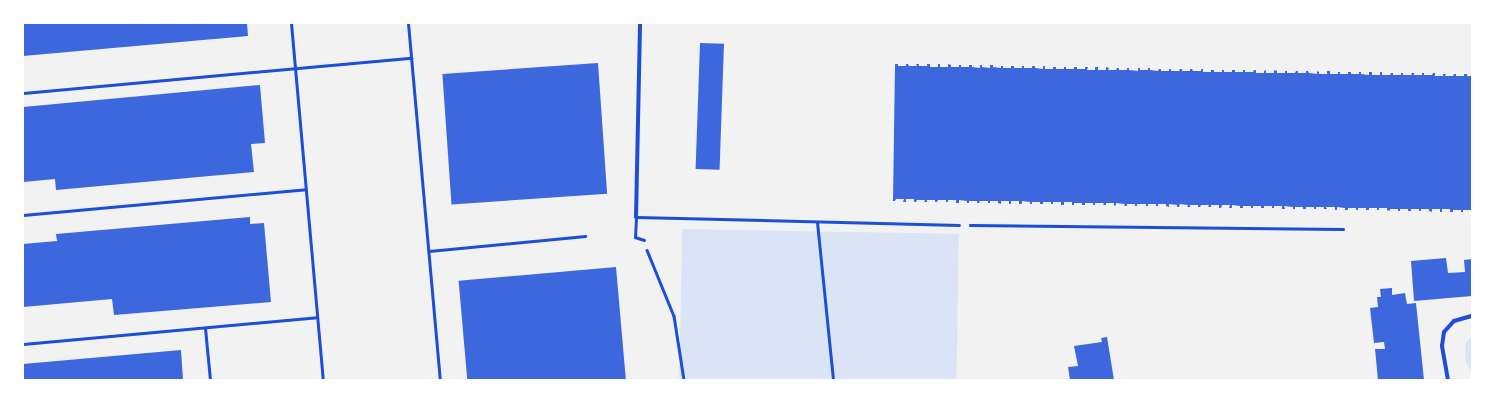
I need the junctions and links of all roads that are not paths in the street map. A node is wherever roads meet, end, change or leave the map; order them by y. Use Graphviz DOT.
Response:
graph roads {
  1 [pos="291,23"];
  2 [pos="408,23"];
  3 [pos="640,23"];
  4 [pos="412,58"];
  5 [pos="295,68"];
  6 [pos="23,93"];
  7 [pos="306,189"];
  8 [pos="23,215"];
  9 [pos="636,217"];
  10 [pos="818,222"];
  11 [pos="959,225"];
  12 [pos="584,236"];
  13 [pos="644,240"];
  14 [pos="429,252"];
  15 [pos="1472,316"];
  16 [pos="317,317"];
  17 [pos="205,328"];
  18 [pos="23,344"];
  19 [pos="210,380"];
  20 [pos="323,380"];
  21 [pos="440,380"];
  22 [pos="833,380"];
  23 [pos="1448,380"];
  1 -- 5 [label="lane"];
  2 -- 4 [label="lane"];
  3 -- 9 [label="street"];
  4 -- 5 [label="lane"];
  4 -- 14 [label="lane"];
  5 -- 6 [label="lane"];
  5 -- 7 [label="lane"];
  7 -- 8 [label="lane"];
  7 -- 16 [label="lane"];
  9 -- 10 [label="lane"];
  9 -- 13 [label="lane"];
  10 -- 11 [label="lane"];
  10 -- 22 [label="lane"];
  12 -- 14 [label="lane"];
  14 -- 21 [label="lane"];
  15 -- 23 [label="street"];
  16 -- 17 [label="lane"];
  16 -- 20 [label="lane"];
  17 -- 18 [label="lane"];
  17 -- 19 [label="lane"];
}
